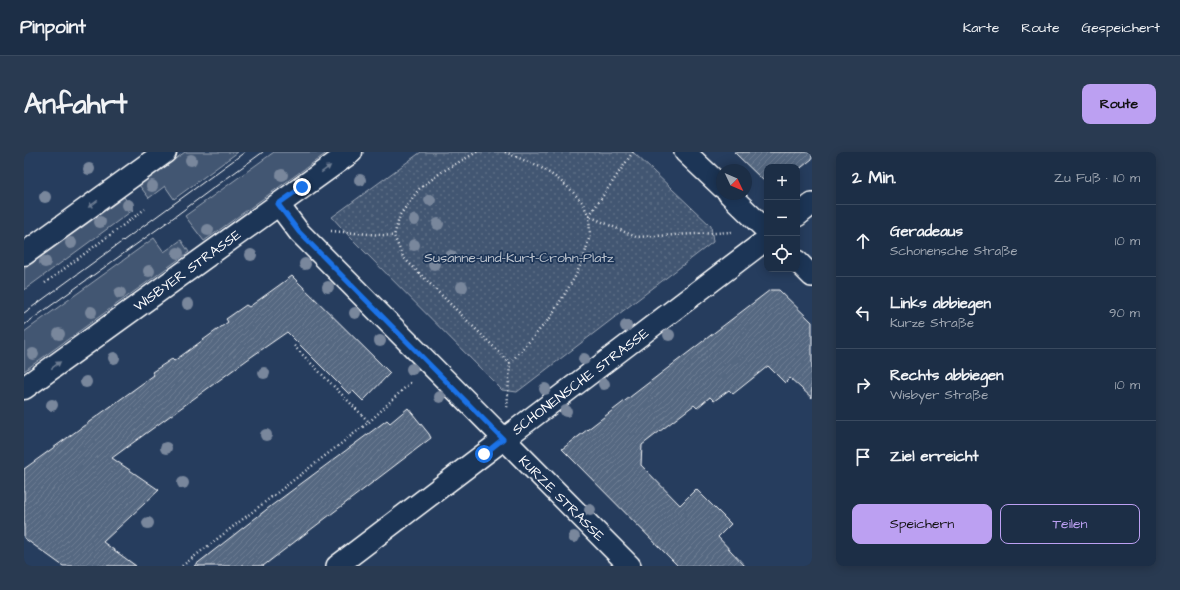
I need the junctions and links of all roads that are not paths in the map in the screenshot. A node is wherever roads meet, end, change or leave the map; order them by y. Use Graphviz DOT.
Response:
graph roads {
  1 [pos="165,152"];
  2 [pos="351,152"];
  3 [pos="685,152"];
  4 [pos="716,181"];
  5 [pos="735,200"];
  6 [pos="278,204"];
  7 [pos="812,204"];
  8 [pos="800,214"];
  9 [pos="764,228"];
  10 [pos="764,241"];
  11 [pos="24,254"];
  12 [pos="800,264"];
  13 [pos="812,276"];
  14 [pos="24,388"];
  15 [pos="503,439"];
  16 [pos="337,566"];
  17 [pos="630,566"];
  1 -- 11 [label="main road, one-way"];
  6 -- 2 [label="main road, WISBYER STRASSE, one-way"];
  3 -- 4 [label="street"];
  5 -- 9 [label="street"];
  14 -- 6 [label="main road, WISBYER STRASSE, one-way"];
  6 -- 15 [label="street, KURZE STRASSE"];
  7 -- 8 [label="street"];
  10 -- 15 [label="street, SCHONENSCHE STRASSE"];
  12 -- 13 [label="street"];
  15 -- 16 [label="street, SCHONENSCHE STRASSE"];
  15 -- 17 [label="street, KURZE STRASSE"];
}
